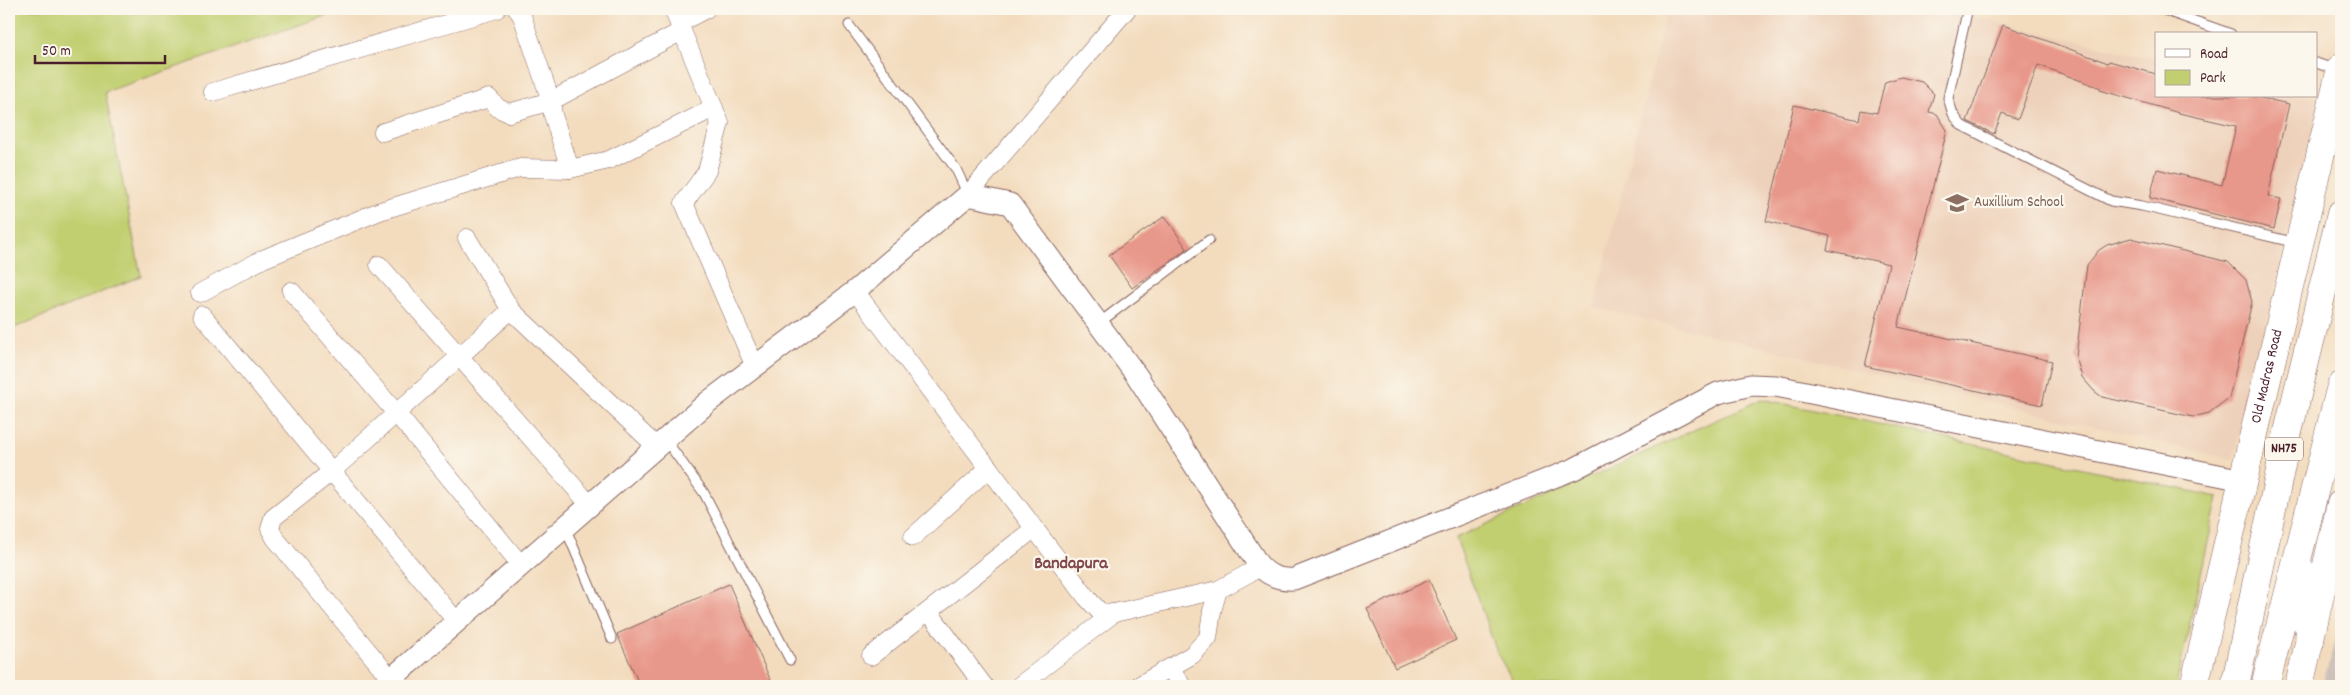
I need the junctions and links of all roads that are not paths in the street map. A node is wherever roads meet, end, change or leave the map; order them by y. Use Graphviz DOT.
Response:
graph roads {
  1 [pos="498,9"];
  2 [pos="517,9"];
  3 [pos="706,9"];
  4 [pos="1127,9"];
  5 [pos="2161,9"];
  6 [pos="1966,12"];
  7 [pos="678,21"];
  8 [pos="849,25"];
  9 [pos="2225,32"];
  10 [pos="2318,63"];
  11 [pos="2341,69"];
  12 [pos="212,92"];
  13 [pos="551,101"];
  14 [pos="714,108"];
  15 [pos="383,132"];
  16 [pos="570,170"];
  17 [pos="968,195"];
  18 [pos="2341,214"];
  19 [pos="468,238"];
  20 [pos="1210,240"];
  21 [pos="2300,244"];
  22 [pos="379,265"];
  23 [pos="291,291"];
  24 [pos="855,291"];
  25 [pos="200,293"];
  26 [pos="511,310"];
  27 [pos="202,316"];
  28 [pos="1099,323"];
  29 [pos="460,358"];
  30 [pos="755,367"];
  31 [pos="2341,386"];
  32 [pos="397,414"];
  33 [pos="661,443"];
  34 [pos="989,468"];
  35 [pos="331,472"];
  36 [pos="2243,480"];
  37 [pos="2341,504"];
  38 [pos="590,506"];
  39 [pos="565,528"];
  40 [pos="1034,528"];
  41 [pos="913,537"];
  42 [pos="2298,555"];
  43 [pos="522,565"];
  44 [pos="1260,567"];
  45 [pos="1218,590"];
  46 [pos="929,612"];
  47 [pos="1114,613"];
  48 [pos="457,622"];
  49 [pos="612,639"];
  50 [pos="2310,641"];
  51 [pos="872,656"];
  52 [pos="790,660"];
  53 [pos="1171,668"];
  54 [pos="387,683"];
  55 [pos="984,686"];
  56 [pos="1019,686"];
  57 [pos="1138,686"];
  58 [pos="1182,686"];
  59 [pos="2194,686"];
  60 [pos="2235,686"];
  61 [pos="2265,686"];
  62 [pos="2299,686"];
  1 -- 12 [label="street"];
  2 -- 13 [label="street"];
  3 -- 7 [label="street"];
  4 -- 17 [label="street"];
  5 -- 9 [label="lane"];
  6 -- 21 [label="lane"];
  7 -- 13 [label="street"];
  7 -- 14 [label="street"];
  8 -- 17 [label="lane"];
  10 -- 11 [label="lane"];
  11 -- 21 [label="main road, Old Madras Road"];
  13 -- 15 [label="street"];
  13 -- 16 [label="street"];
  14 -- 16 [label="street"];
  14 -- 30 [label="street"];
  16 -- 25 [label="street"];
  17 -- 24 [label="street"];
  17 -- 28 [label="street"];
  18 -- 60 [label="main road, NH75"];
  19 -- 26 [label="street"];
  20 -- 28 [label="lane"];
  21 -- 36 [label="main road, Old Madras Road"];
  22 -- 29 [label="street"];
  23 -- 32 [label="street"];
  24 -- 30 [label="street"];
  24 -- 34 [label="street"];
  26 -- 29 [label="street"];
  26 -- 33 [label="street"];
  27 -- 35 [label="street"];
  28 -- 44 [label="street"];
  29 -- 32 [label="street"];
  29 -- 38 [label="street"];
  30 -- 33 [label="street"];
  31 -- 42 [label="main road, NH75"];
  32 -- 35 [label="street"];
  32 -- 43 [label="street"];
  33 -- 38 [label="street"];
  33 -- 52 [label="lane"];
  34 -- 40 [label="street"];
  34 -- 41 [label="street"];
  35 -- 48 [label="street"];
  35 -- 54 [label="street"];
  36 -- 44 [label="street"];
  36 -- 59 [label="main road, Old Madras Road"];
  37 -- 50 [label="main road"];
  38 -- 39 [label="street"];
  39 -- 43 [label="street"];
  39 -- 49 [label="lane"];
  40 -- 46 [label="street"];
  40 -- 47 [label="street"];
  42 -- 50 [label="main road"];
  42 -- 61 [label="main road, NH75"];
  43 -- 48 [label="street"];
  44 -- 45 [label="street"];
  45 -- 47 [label="street"];
  45 -- 53 [label="street"];
  46 -- 51 [label="street"];
  46 -- 55 [label="street"];
  47 -- 56 [label="street"];
  48 -- 54 [label="street"];
  50 -- 62 [label="main road"];
  53 -- 57 [label="street"];
  53 -- 58 [label="street"];
}
